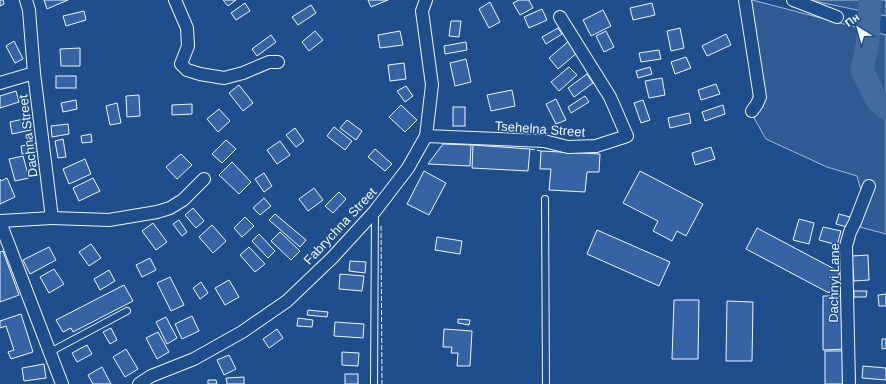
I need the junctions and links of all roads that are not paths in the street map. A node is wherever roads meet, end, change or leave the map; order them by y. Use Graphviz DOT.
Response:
graph roads {
  1 [pos="26,0"];
  2 [pos="175,0"];
  3 [pos="745,0"];
  4 [pos="793,0"];
  5 [pos="422,4"];
  6 [pos="560,17"];
  7 [pos="837,17"];
  8 [pos="278,62"];
  9 [pos="34,73"];
  10 [pos="0,84"];
  11 [pos="752,111"];
  12 [pos="426,136"];
  13 [pos="204,179"];
  14 [pos="869,186"];
  15 [pos="545,199"];
  16 [pos="375,211"];
  17 [pos="52,218"];
  18 [pos="0,221"];
  19 [pos="127,311"];
  20 [pos="50,352"];
  21 [pos="62,384"];
  22 [pos="138,384"];
  23 [pos="374,384"];
  24 [pos="546,384"];
  25 [pos="849,384"];
  1 -- 9 [label="street, Dachna Street"];
  2 -- 8 [label="street"];
  3 -- 11 [label="street"];
  4 -- 7 [label="street"];
  5 -- 12 [label="street, Fabrychna Street"];
  6 -- 12 [label="street, Tsehelna Street"];
  9 -- 10 [label="street"];
  9 -- 17 [label="street, Dachna Street"];
  12 -- 16 [label="street, Fabrychna Street"];
  13 -- 17 [label="street"];
  14 -- 25 [label="street, Dachnyi Lane"];
  15 -- 24 [label="lane"];
  16 -- 22 [label="street, Fabrychna Street"];
  16 -- 23 [label="lane"];
  17 -- 18 [label="street"];
  18 -- 20 [label="street"];
  19 -- 20 [label="lane"];
  20 -- 21 [label="street"];
}
